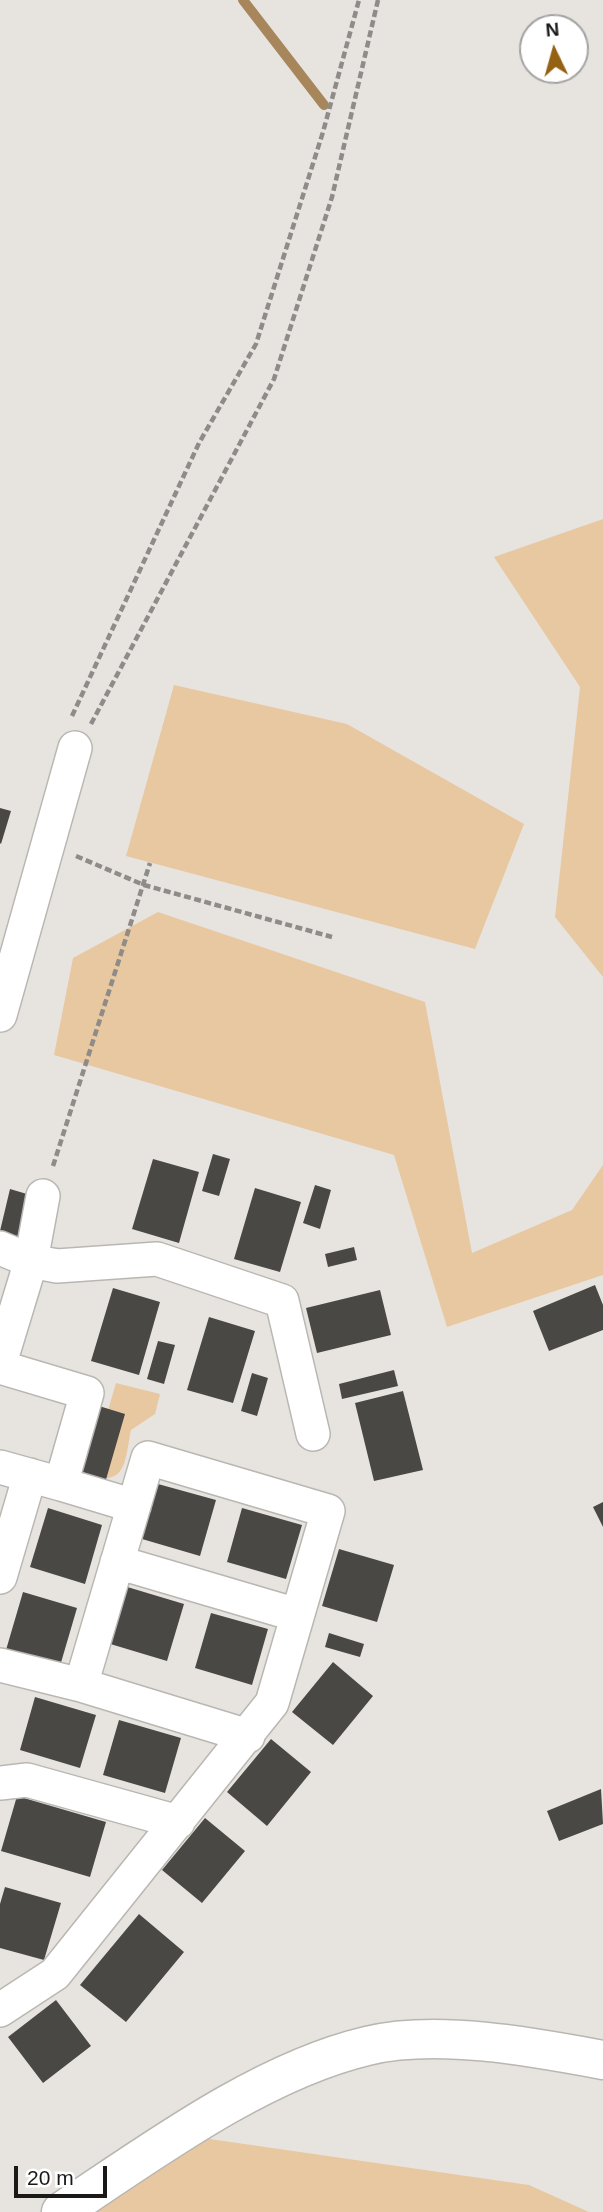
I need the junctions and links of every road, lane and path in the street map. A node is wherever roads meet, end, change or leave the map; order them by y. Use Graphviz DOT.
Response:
graph roads {
  1 [pos="359,0"];
  2 [pos="378,0"];
  3 [pos="75,748"];
  4 [pos="47,847"];
  5 [pos="150,863"];
  6 [pos="144,885"];
  7 [pos="332,937"];
  8 [pos="0,1015"];
  9 [pos="43,1196"];
  10 [pos="0,1248"];
  11 [pos="30,1261"];
  12 [pos="0,1365"];
  13 [pos="313,1434"];
  14 [pos="30,1475"];
  15 [pos="134,1506"];
  16 [pos="117,1562"];
  17 [pos="0,1577"];
  18 [pos="297,1615"];
  19 [pos="0,1665"];
  20 [pos="81,1685"];
  21 [pos="248,1736"];
  22 [pos="0,1783"];
  23 [pos="178,1822"];
  24 [pos="0,2010"];
  25 [pos="603,2060"];
  26 [pos="61,2212"];
  1 -- 3 [label="path"];
  2 -- 3 [label="path"];
  3 -- 4 [label="street"];
  4 -- 6 [label="path"];
  4 -- 8 [label="street"];
  5 -- 6 [label="path"];
  6 -- 7 [label="path"];
  6 -- 9 [label="path"];
  9 -- 11 [label="street"];
  10 -- 11 [label="street"];
  11 -- 12 [label="street"];
  11 -- 13 [label="street"];
  12 -- 14 [label="street"];
  14 -- 15 [label="street"];
  14 -- 17 [label="street"];
  15 -- 16 [label="street"];
  15 -- 18 [label="street"];
  16 -- 18 [label="street"];
  16 -- 20 [label="street"];
  18 -- 21 [label="street"];
  19 -- 20 [label="street"];
  20 -- 21 [label="street"];
  21 -- 23 [label="street"];
  22 -- 23 [label="street"];
  23 -- 24 [label="street"];
  25 -- 26 [label="street"];
}
